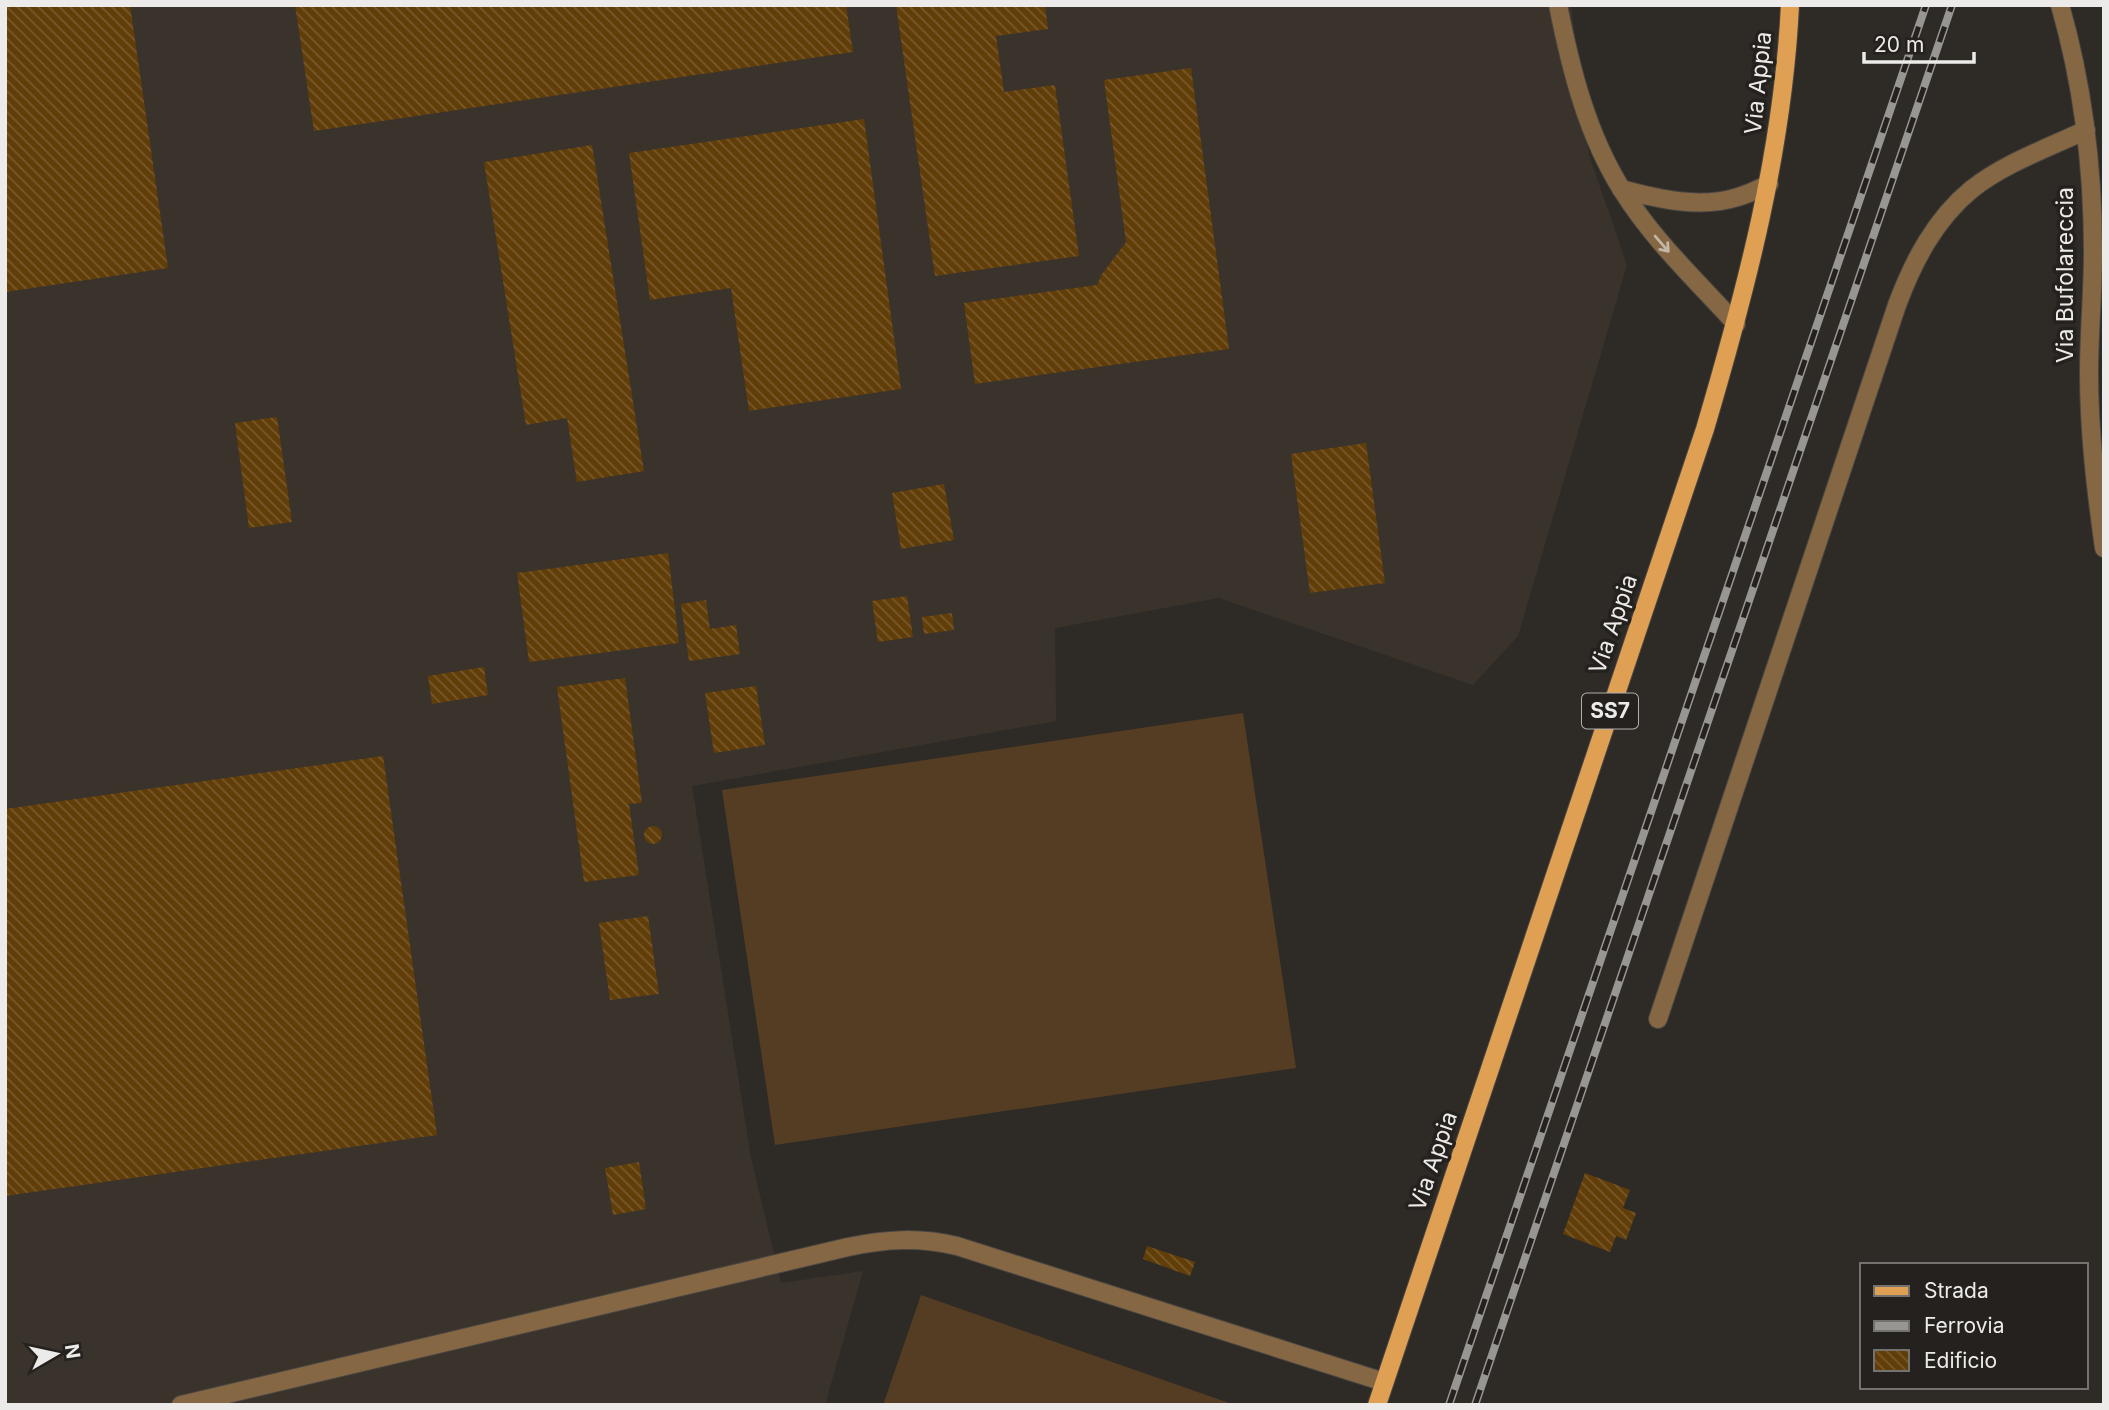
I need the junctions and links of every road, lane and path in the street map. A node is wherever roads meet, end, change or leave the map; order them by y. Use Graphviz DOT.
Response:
graph roads {
  1 [pos="1558,5"];
  2 [pos="1790,5"];
  3 [pos="2060,5"];
  4 [pos="2086,130"];
  5 [pos="1769,184"];
  6 [pos="1621,189"];
  7 [pos="1736,324"];
  8 [pos="2104,548"];
  9 [pos="1658,1020"];
  10 [pos="1384,1382"];
  11 [pos="181,1405"];
  12 [pos="1377,1405"];
  1 -- 6 [label="street"];
  2 -- 5 [label="main road, Via Appia / SS7"];
  3 -- 4 [label="street, Via Bufolareccia"];
  4 -- 8 [label="street, Via Bufolareccia"];
  4 -- 9 [label="street"];
  5 -- 6 [label="street"];
  5 -- 7 [label="main road, Via Appia / SS7"];
  6 -- 7 [label="street, one-way"];
  7 -- 10 [label="main road, Via Appia / SS7"];
  10 -- 11 [label="street"];
  10 -- 12 [label="main road, Via Appia / SS7"];
}
